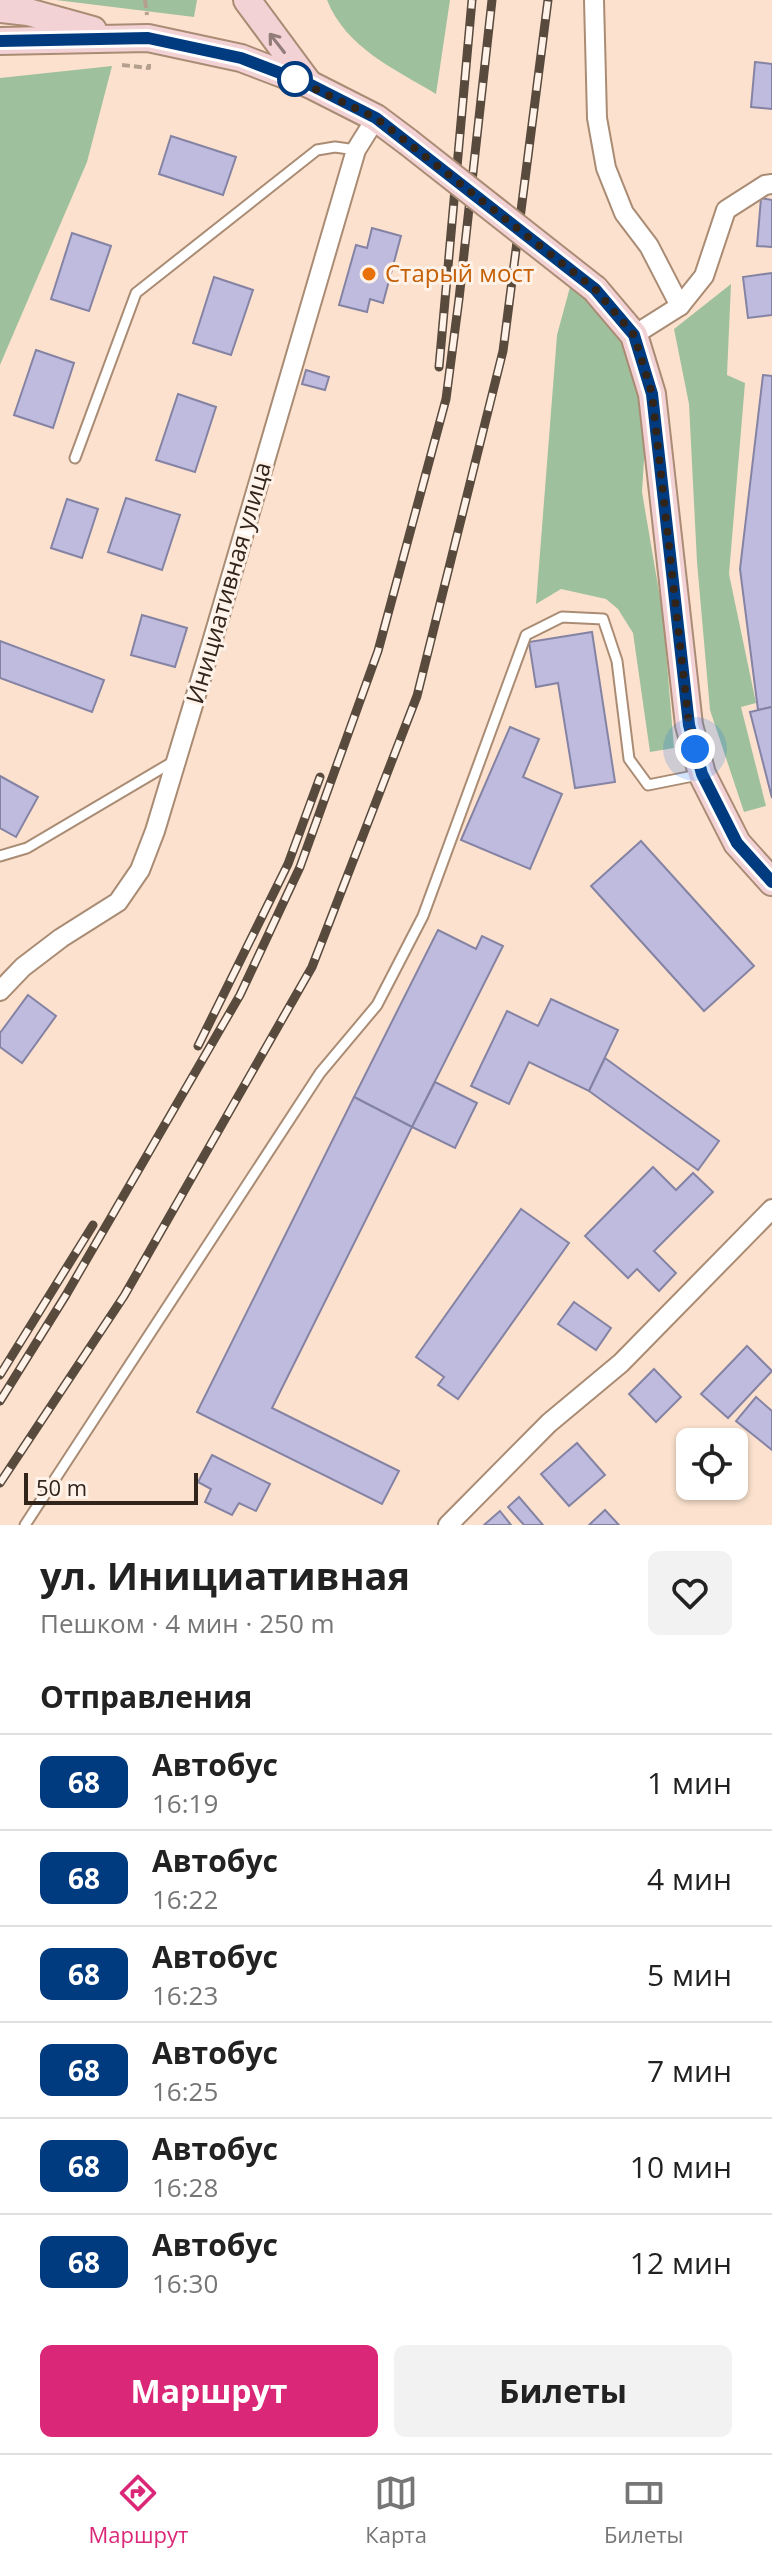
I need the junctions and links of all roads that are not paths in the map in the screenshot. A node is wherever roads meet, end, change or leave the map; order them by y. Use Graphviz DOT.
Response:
graph roads {
  1 [pos="247,0"];
  2 [pos="594,0"];
  3 [pos="0,9"];
  4 [pos="115,37"];
  5 [pos="0,41"];
  6 [pos="309,84"];
  7 [pos="376,118"];
  8 [pos="356,150"];
  9 [pos="772,184"];
  10 [pos="680,306"];
  11 [pos="634,335"];
  12 [pos="75,458"];
  13 [pos="177,760"];
  14 [pos="702,774"];
  15 [pos="0,856"];
  16 [pos="772,882"];
  17 [pos="0,991"];
  18 [pos="772,1209"];
  19 [pos="25,1525"];
  20 [pos="448,1525"];
  6 -- 1 [label="street, one-way"];
  2 -- 10 [label="street"];
  3 -- 4 [label="street"];
  4 -- 5 [label="street"];
  4 -- 6 [label="street"];
  6 -- 7 [label="street"];
  7 -- 8 [label="street, Инициативная улица"];
  7 -- 11 [label="street, bridge"];
  8 -- 12 [label="lane"];
  8 -- 13 [label="street, Инициативная улица"];
  9 -- 10 [label="street"];
  10 -- 11 [label="street"];
  11 -- 14 [label="street"];
  13 -- 15 [label="lane"];
  13 -- 17 [label="street, Инициативная улица"];
  14 -- 16 [label="street"];
  14 -- 19 [label="lane"];
  18 -- 20 [label="street"];
}
